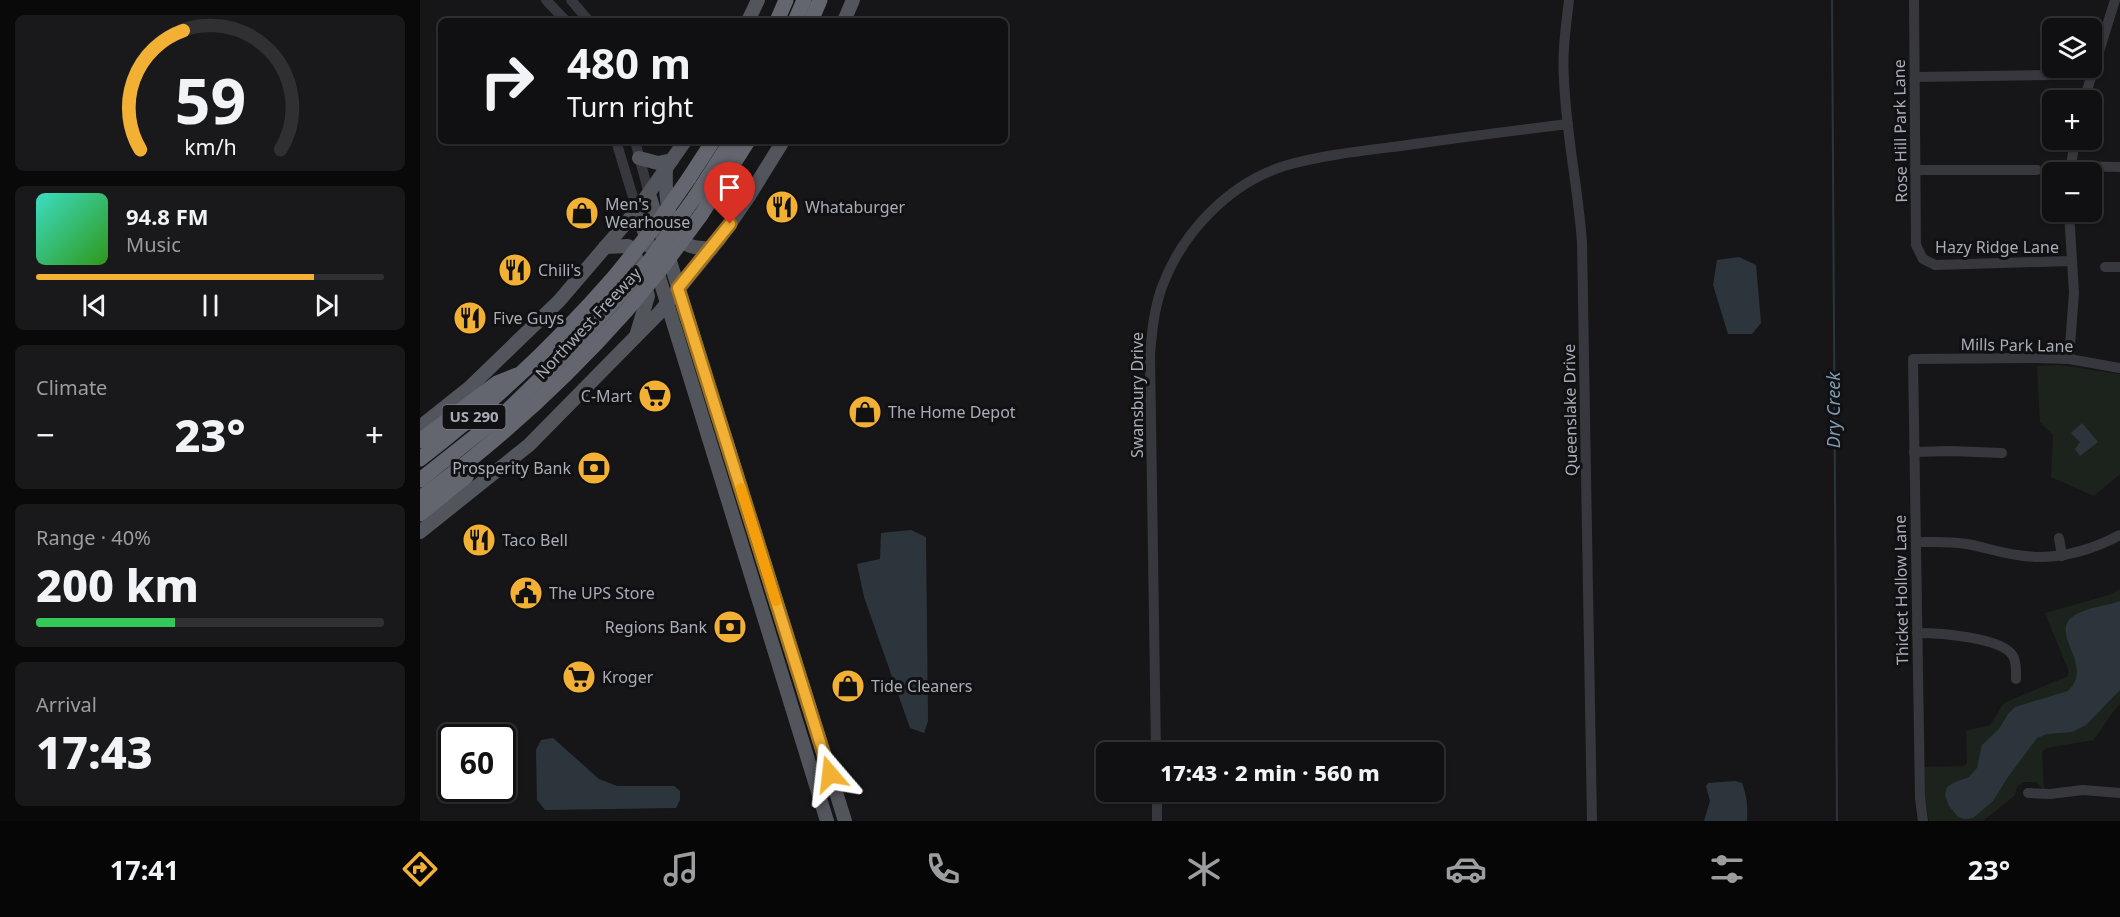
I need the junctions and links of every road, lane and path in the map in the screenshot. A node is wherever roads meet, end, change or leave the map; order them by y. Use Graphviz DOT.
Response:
graph roads {
  1 [pos="546,0"];
  2 [pos="572,0"];
  3 [pos="758,0"];
  4 [pos="786,0"];
  5 [pos="804,0"];
  6 [pos="820,0"];
  7 [pos="854,0"];
  8 [pos="1569,0"];
  9 [pos="1914,0"];
  10 [pos="2115,0"];
  11 [pos="563,18"];
  12 [pos="587,18"];
  13 [pos="749,18"];
  14 [pos="778,18"];
  15 [pos="796,18"];
  16 [pos="812,18"];
  17 [pos="845,18"];
  18 [pos="2042,75"];
  19 [pos="1915,77"];
  20 [pos="2087,90"];
  21 [pos="1568,124"];
  22 [pos="617,144"];
  23 [pos="636,144"];
  24 [pos="683,144"];
  25 [pos="711,144"];
  26 [pos="729,144"];
  27 [pos="746,144"];
  28 [pos="781,144"];
  29 [pos="639,158"];
  30 [pos="669,164"];
  31 [pos="2120,167"];
  32 [pos="2102,168"];
  33 [pos="1915,170"];
  34 [pos="2037,170"];
  35 [pos="649,194"];
  36 [pos="636,210"];
  37 [pos="2069,222"];
  38 [pos="605,247"];
  39 [pos="711,249"];
  40 [pos="1923,260"];
  41 [pos="2072,261"];
  42 [pos="2105,267"];
  43 [pos="2120,267"];
  44 [pos="678,288"];
  45 [pos="667,302"];
  46 [pos="636,335"];
  47 [pos="1913,359"];
  48 [pos="2068,359"];
  49 [pos="2120,368"];
  50 [pos="525,372"];
  51 [pos="420,427"];
  52 [pos="420,441"];
  53 [pos="1914,452"];
  54 [pos="2002,453"];
  55 [pos="420,459"];
  56 [pos="470,460"];
  57 [pos="420,480"];
  58 [pos="420,498"];
  59 [pos="745,500"];
  60 [pos="730,506"];
  61 [pos="420,514"];
  62 [pos="420,532"];
  63 [pos="2120,535"];
  64 [pos="2059,538"];
  65 [pos="1916,542"];
  66 [pos="2062,556"];
  67 [pos="1917,633"];
  68 [pos="797,667"];
  69 [pos="782,673"];
  70 [pos="2016,679"];
  71 [pos="1156,742"];
  72 [pos="2028,793"];
  73 [pos="2120,793"];
  74 [pos="837,796"];
  75 [pos="820,798"];
  76 [pos="1157,802"];
  77 [pos="827,821"];
  78 [pos="845,821"];
  79 [pos="1157,821"];
  80 [pos="1592,821"];
  81 [pos="1923,821"];
  1 -- 11 [label="street"];
  2 -- 12 [label="street"];
  3 -- 13 [label="main road"];
  4 -- 14 [label="highway"];
  5 -- 15 [label="highway"];
  6 -- 16 [label="highway"];
  7 -- 17 [label="main road"];
  8 -- 21 [label="street, Queenslake Drive"];
  9 -- 19 [label="street, Rose Hill Park Lane"];
  10 -- 20 [label="street"];
  18 -- 19 [label="street"];
  19 -- 33 [label="street, Rose Hill Park Lane"];
  21 -- 71 [label="street, Swansbury Drive"];
  21 -- 80 [label="street, Queenslake Drive"];
  22 -- 36 [label="street"];
  23 -- 29 [label="street"];
  24 -- 30 [label="main road"];
  25 -- 50 [label="highway, Northwest Freeway / US 290, bridge"];
  26 -- 57 [label="highway, bridge"];
  27 -- 56 [label="highway, Northwest Freeway / US 290, bridge"];
  28 -- 39 [label="main road"];
  29 -- 30 [label="main road"];
  29 -- 35 [label="street"];
  30 -- 35 [label="main road"];
  30 -- 39 [label="main road"];
  31 -- 32 [label="street"];
  33 -- 34 [label="street"];
  33 -- 40 [label="street, Rose Hill Park Lane"];
  35 -- 36 [label="main road"];
  35 -- 44 [label="main road"];
  36 -- 38 [label="main road"];
  36 -- 45 [label="main road"];
  37 -- 41 [label="street"];
  38 -- 46 [label="main road"];
  38 -- 51 [label="main road"];
  39 -- 44 [label="main road"];
  40 -- 41 [label="street, Hazy Ridge Lane"];
  41 -- 48 [label="street"];
  42 -- 43 [label="street"];
  44 -- 45 [label="main road"];
  44 -- 59 [label="main road"];
  45 -- 46 [label="main road"];
  45 -- 60 [label="main road"];
  46 -- 62 [label="main road"];
  47 -- 48 [label="street, Mills Park Lane"];
  47 -- 53 [label="street, Thicket Hollow Lane"];
  48 -- 49 [label="street, Mills Park Lane"];
  50 -- 52 [label="highway"];
  50 -- 55 [label="highway, Northwest Freeway / US 290"];
  53 -- 54 [label="street"];
  53 -- 65 [label="street, Thicket Hollow Lane"];
  56 -- 58 [label="highway, Northwest Freeway / US 290"];
  56 -- 61 [label="highway"];
  59 -- 60 [label="main road"];
  59 -- 68 [label="main road"];
  60 -- 69 [label="main road"];
  63 -- 66 [label="street"];
  64 -- 66 [label="street"];
  65 -- 66 [label="street"];
  65 -- 67 [label="street, Thicket Hollow Lane"];
  67 -- 70 [label="street"];
  67 -- 81 [label="street, Thicket Hollow Lane"];
  68 -- 69 [label="main road"];
  68 -- 74 [label="main road"];
  69 -- 75 [label="main road"];
  72 -- 73 [label="street"];
  74 -- 75 [label="main road"];
  74 -- 78 [label="main road"];
  75 -- 77 [label="main road"];
  76 -- 79 [label="street"];
}
